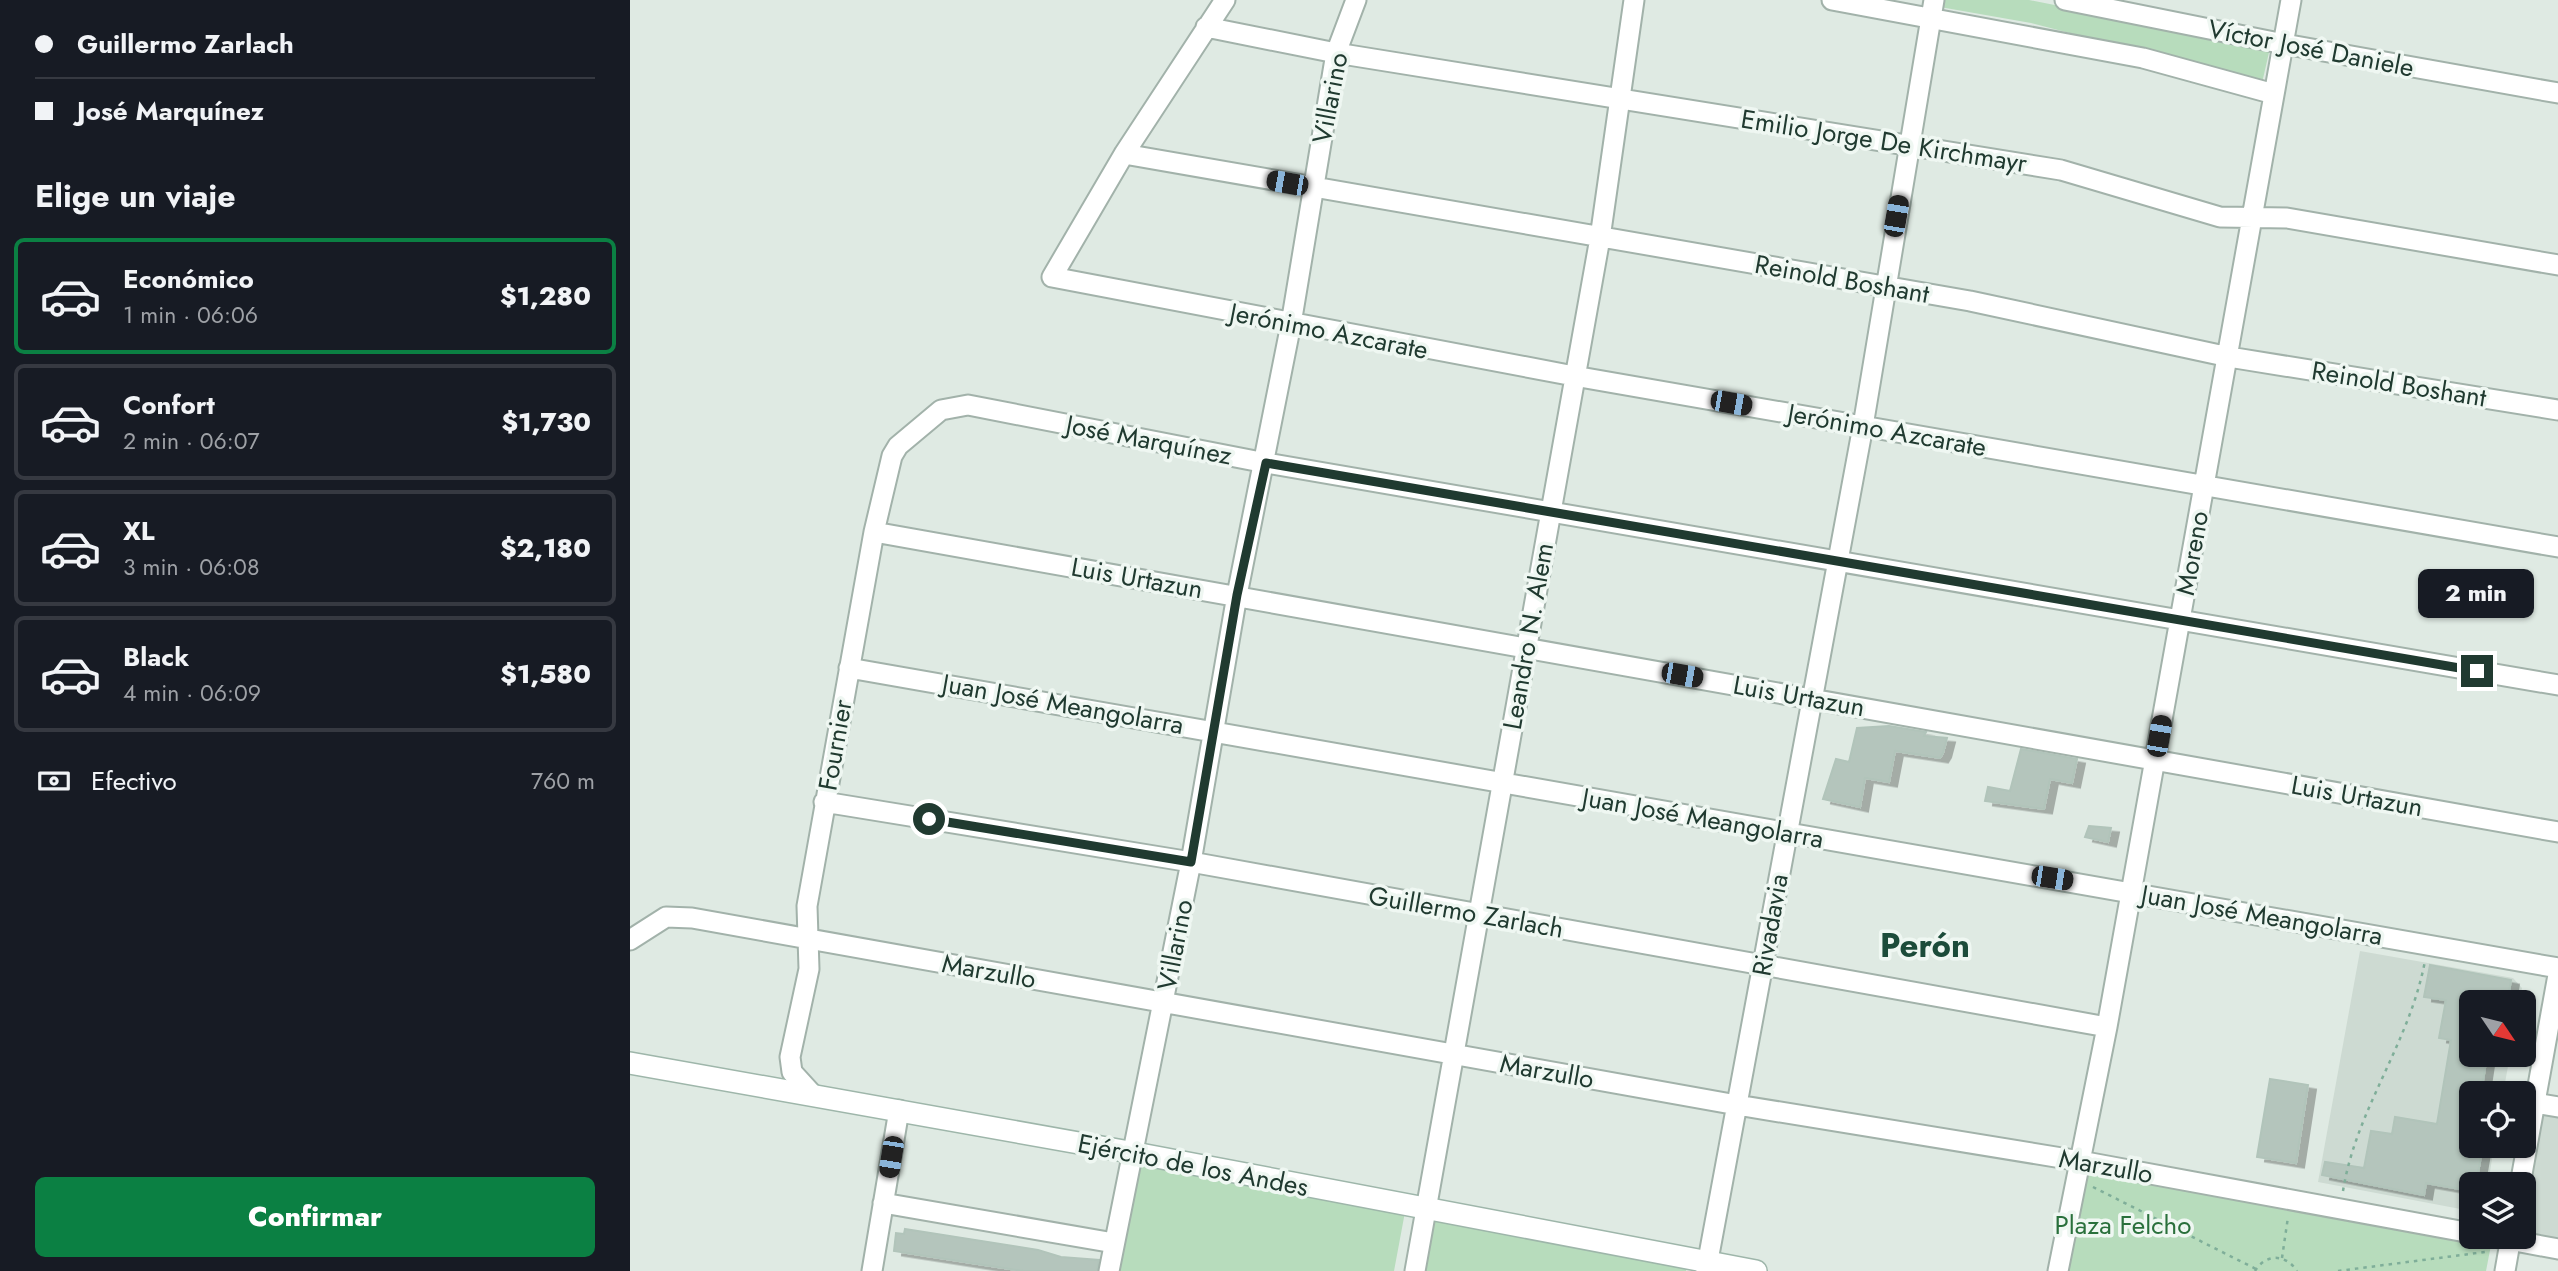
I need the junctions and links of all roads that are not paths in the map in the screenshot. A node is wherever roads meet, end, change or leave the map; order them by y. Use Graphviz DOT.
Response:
graph roads {
  1 [pos="1225,0"];
  2 [pos="1356,0"];
  3 [pos="1634,0"];
  4 [pos="1832,0"];
  5 [pos="2065,0"];
  6 [pos="2291,0"];
  7 [pos="1932,8"];
  8 [pos="1206,27"];
  9 [pos="2284,44"];
  10 [pos="1336,53"];
  11 [pos="2558,93"];
  12 [pos="2274,94"];
  13 [pos="1622,97"];
  14 [pos="1909,146"];
  15 [pos="1124,154"];
  16 [pos="1314,188"];
  17 [pos="2251,219"];
  18 [pos="1600,238"];
  19 [pos="2558,265"];
  20 [pos="1884,286"];
  21 [pos="1291,324"];
  22 [pos="2229,357"];
  23 [pos="1574,376"];
  24 [pos="941,410"];
  25 [pos="2558,410"];
  26 [pos="1863,426"];
  27 [pos="1266,463"];
  28 [pos="2204,486"];
  29 [pos="1550,512"];
  30 [pos="874,532"];
  31 [pos="2558,547"];
  32 [pos="1838,561"];
  33 [pos="1237,595"];
  34 [pos="2180,620"];
  35 [pos="1525,647"];
  36 [pos="849,668"];
  37 [pos="2558,685"];
  38 [pos="1812,698"];
  39 [pos="1214,730"];
  40 [pos="2155,760"];
  41 [pos="1501,783"];
  42 [pos="824,802"];
  43 [pos="2558,832"];
  44 [pos="1787,833"];
  45 [pos="1191,862"];
  46 [pos="2132,892"];
  47 [pos="1478,914"];
  48 [pos="806,938"];
  49 [pos="630,940"];
  50 [pos="1763,967"];
  51 [pos="2558,968"];
  52 [pos="2558,975"];
  53 [pos="1164,1002"];
  54 [pos="2107,1027"];
  55 [pos="1453,1054"];
  56 [pos="630,1063"];
  57 [pos="813,1095"];
  58 [pos="2536,1097"];
  59 [pos="2536,1103"];
  60 [pos="1737,1105"];
  61 [pos="2558,1107"];
  62 [pos="899,1110"];
  63 [pos="1135,1153"];
  64 [pos="2078,1170"];
  65 [pos="883,1203"];
  66 [pos="1426,1210"];
  67 [pos="2459,1231"];
  68 [pos="1114,1243"];
  69 [pos="2536,1246"];
  70 [pos="2506,1249"];
  71 [pos="2558,1249"];
  72 [pos="1707,1267"];
  73 [pos="872,1271"];
  74 [pos="1109,1271"];
  75 [pos="1415,1271"];
  76 [pos="1756,1271"];
  77 [pos="2058,1271"];
  78 [pos="2505,1271"];
  1 -- 8 [label="street"];
  2 -- 10 [label="street, Villarino"];
  3 -- 13 [label="street, Leandro N. Alem"];
  4 -- 7 [label="street, Víctor José Daniele"];
  5 -- 9 [label="street, Víctor José Daniele"];
  6 -- 9 [label="street, Moreno"];
  7 -- 12 [label="street, Víctor José Daniele"];
  7 -- 14 [label="street, Rivadavia"];
  8 -- 10 [label="street, Emilio Jorge De Kirchmayr"];
  8 -- 15 [label="street"];
  9 -- 11 [label="street, Víctor José Daniele"];
  9 -- 12 [label="street, Moreno"];
  10 -- 13 [label="street, Emilio Jorge De Kirchmayr"];
  10 -- 16 [label="street, Villarino"];
  12 -- 17 [label="street, Moreno"];
  13 -- 14 [label="street, Emilio Jorge De Kirchmayr"];
  13 -- 18 [label="street, Leandro N. Alem"];
  14 -- 17 [label="street, Emilio Jorge De Kirchmayr"];
  14 -- 20 [label="street, Rivadavia"];
  15 -- 16 [label="street, Reinold Boshant"];
  15 -- 21 [label="street, Jerónimo Azcarate"];
  16 -- 18 [label="street, Reinold Boshant"];
  16 -- 21 [label="street, Villarino"];
  17 -- 19 [label="street, Emilio Jorge De Kirchmayr"];
  17 -- 22 [label="street, Moreno"];
  18 -- 20 [label="street, Reinold Boshant"];
  18 -- 23 [label="street, Leandro N. Alem"];
  20 -- 22 [label="street, Reinold Boshant"];
  20 -- 26 [label="street, Rivadavia"];
  21 -- 23 [label="street, Jerónimo Azcarate"];
  21 -- 27 [label="street, Villarino"];
  22 -- 25 [label="street, Reinold Boshant"];
  22 -- 28 [label="street, Moreno"];
  23 -- 26 [label="street, Jerónimo Azcarate"];
  23 -- 29 [label="street, Leandro N. Alem"];
  24 -- 27 [label="street, José Marquínez"];
  24 -- 30 [label="street, Fournier"];
  26 -- 28 [label="street, Jerónimo Azcarate"];
  26 -- 32 [label="street, Rivadavia"];
  27 -- 29 [label="street, José Marquínez"];
  27 -- 33 [label="street, Villarino"];
  28 -- 31 [label="street, Jerónimo Azcarate"];
  28 -- 34 [label="street, Moreno"];
  29 -- 32 [label="street, José Marquínez"];
  29 -- 35 [label="street, Leandro N. Alem"];
  30 -- 33 [label="street, Luis Urtazun"];
  30 -- 36 [label="street, Fournier"];
  32 -- 34 [label="street, José Marquínez"];
  32 -- 38 [label="street, Rivadavia"];
  33 -- 35 [label="street, Luis Urtazun"];
  33 -- 39 [label="street, Villarino"];
  34 -- 37 [label="street, José Marquínez"];
  34 -- 40 [label="street, Moreno"];
  35 -- 38 [label="street, Luis Urtazun"];
  35 -- 41 [label="street, Leandro N. Alem"];
  36 -- 39 [label="street, Juan José Meangolarra"];
  36 -- 42 [label="street, Fournier"];
  38 -- 40 [label="street, Luis Urtazun"];
  38 -- 44 [label="street, Rivadavia"];
  39 -- 41 [label="street, Juan José Meangolarra"];
  39 -- 45 [label="street, Villarino"];
  40 -- 43 [label="street, Luis Urtazun"];
  40 -- 46 [label="street, Moreno"];
  41 -- 44 [label="street, Juan José Meangolarra"];
  41 -- 47 [label="street, Leandro N. Alem"];
  42 -- 45 [label="street, Guillermo Zarlach"];
  42 -- 48 [label="street, Fournier"];
  44 -- 46 [label="street, Juan José Meangolarra"];
  44 -- 50 [label="street, Rivadavia"];
  45 -- 47 [label="street, Guillermo Zarlach"];
  45 -- 53 [label="street, Villarino"];
  46 -- 51 [label="street, Juan José Meangolarra"];
  46 -- 54 [label="street, Moreno"];
  47 -- 50 [label="street, Guillermo Zarlach"];
  47 -- 55 [label="street, Leandro N. Alem"];
  48 -- 49 [label="street, Marzullo"];
  48 -- 53 [label="street, Marzullo"];
  48 -- 57 [label="street, Fournier"];
  50 -- 54 [label="street, Guillermo Zarlach"];
  50 -- 60 [label="street, Rivadavia"];
  52 -- 58 [label="street"];
  53 -- 55 [label="street, Marzullo"];
  53 -- 63 [label="street, Villarino"];
  54 -- 64 [label="street, Moreno"];
  55 -- 60 [label="street, Marzullo"];
  55 -- 66 [label="street, Leandro N. Alem"];
  56 -- 57 [label="street, Ejército de los Andes"];
  57 -- 62 [label="street, Ejército de los Andes"];
  59 -- 61 [label="street"];
  60 -- 64 [label="street, Marzullo"];
  60 -- 72 [label="street, Rivadavia"];
  62 -- 63 [label="street, Ejército de los Andes"];
  62 -- 65 [label="street"];
  63 -- 66 [label="street, Ejército de los Andes"];
  63 -- 68 [label="street, Villarino"];
  64 -- 67 [label="street, Marzullo"];
  64 -- 77 [label="street, Moreno"];
  65 -- 68 [label="street"];
  65 -- 73 [label="street"];
  66 -- 72 [label="street, Ejército de los Andes"];
  66 -- 75 [label="street, Leandro N. Alem"];
  68 -- 74 [label="street, Villarino"];
  69 -- 71 [label="street"];
  70 -- 78 [label="street"];
  72 -- 76 [label="street, Ejército de los Andes"];
}
